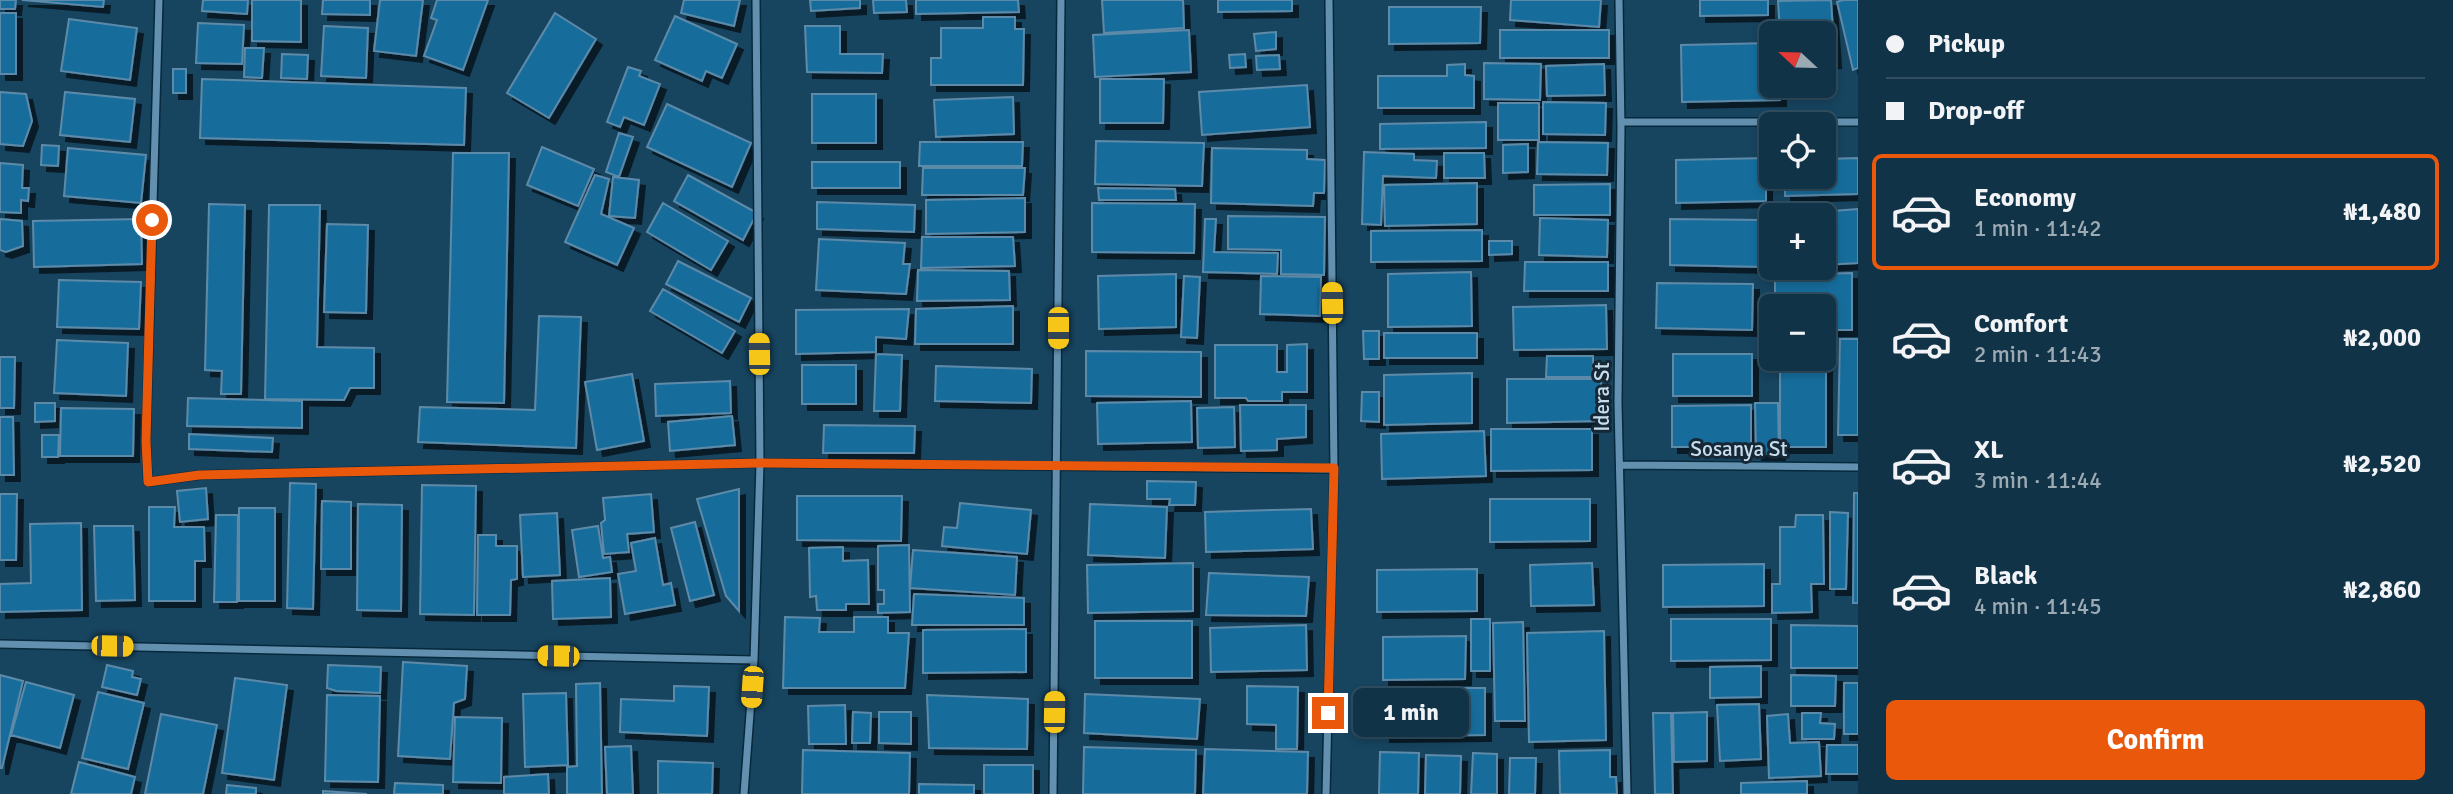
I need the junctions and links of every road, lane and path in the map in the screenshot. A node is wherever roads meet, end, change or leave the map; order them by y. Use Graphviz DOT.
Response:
graph roads {
  1 [pos="159,0"];
  2 [pos="756,0"];
  3 [pos="1061,0"];
  4 [pos="1329,0"];
  5 [pos="1619,0"];
  6 [pos="1621,122"];
  7 [pos="1858,122"];
  8 [pos="760,463"];
  9 [pos="1620,466"];
  10 [pos="1858,467"];
  11 [pos="1058,468"];
  12 [pos="1334,468"];
  13 [pos="0,644"];
  14 [pos="754,660"];
  15 [pos="744,794"];
  16 [pos="1053,794"];
  17 [pos="1326,794"];
  18 [pos="1627,794"];
  1 -- 8 [label="street"];
  2 -- 8 [label="street"];
  3 -- 11 [label="street"];
  4 -- 12 [label="street"];
  5 -- 6 [label="street, Idera St"];
  6 -- 7 [label="street"];
  6 -- 9 [label="street, Idera St"];
  8 -- 11 [label="street"];
  8 -- 14 [label="street"];
  9 -- 10 [label="street, Sosanya St"];
  9 -- 18 [label="street, Idera St"];
  11 -- 12 [label="street"];
  11 -- 16 [label="street"];
  12 -- 17 [label="street"];
  13 -- 14 [label="street"];
  14 -- 15 [label="street"];
}
